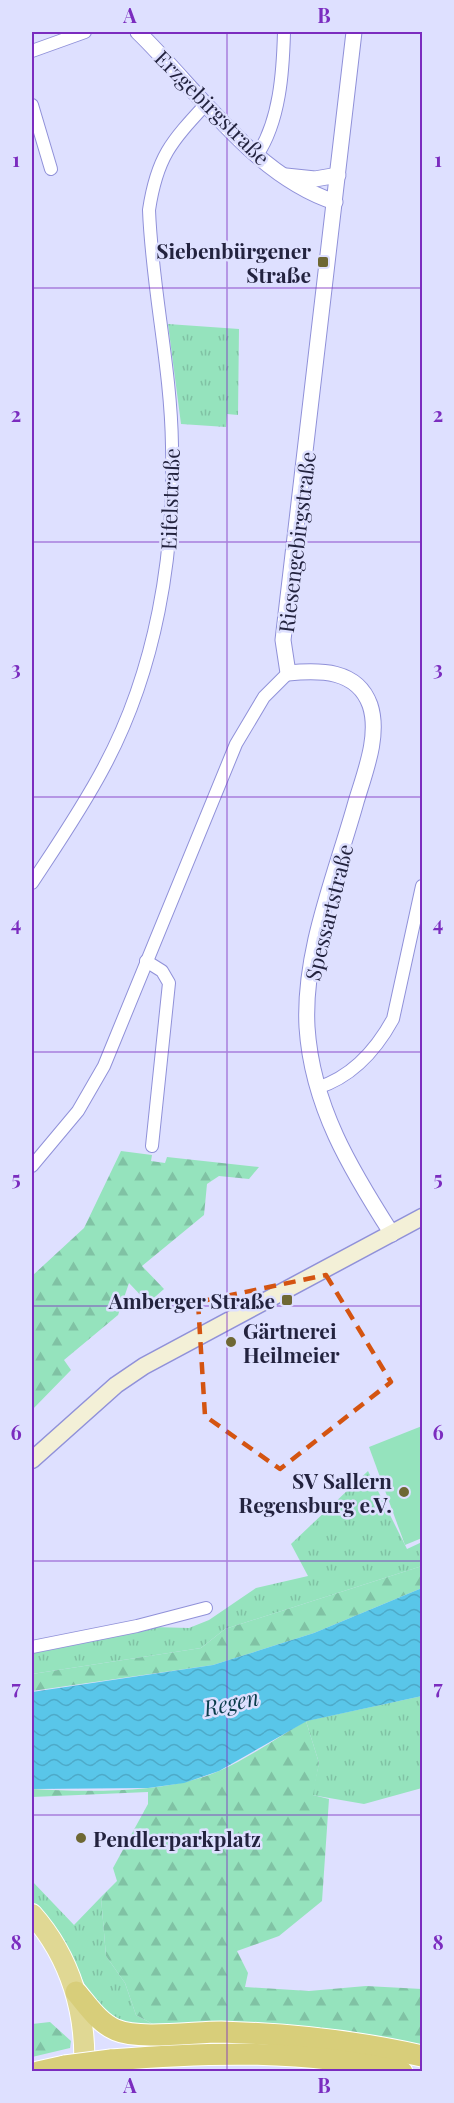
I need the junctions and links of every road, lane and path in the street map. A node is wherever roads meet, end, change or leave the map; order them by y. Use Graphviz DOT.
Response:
graph roads {
  1 [pos="85,32"];
  2 [pos="284,32"];
  3 [pos="354,32"];
  4 [pos="143,33"];
  5 [pos="32,51"];
  6 [pos="206,104"];
  7 [pos="32,105"];
  8 [pos="257,155"];
  9 [pos="51,169"];
  10 [pos="338,175"];
  11 [pos="286,176"];
  12 [pos="335,202"];
  13 [pos="288,673"];
  14 [pos="32,883"];
  15 [pos="423,886"];
  16 [pos="146,961"];
  17 [pos="317,1088"];
  18 [pos="152,1146"];
  19 [pos="32,1166"];
  20 [pos="423,1217"];
  21 [pos="392,1234"];
  22 [pos="32,1460"];
  23 [pos="206,1608"];
  24 [pos="32,1647"];
  25 [pos="32,1914"];
  26 [pos="76,1992"];
  27 [pos="407,2062"];
  28 [pos="75,2069"];
  29 [pos="38,2072"];
  1 -- 5 [label="street"];
  2 -- 8 [label="street"];
  3 -- 10 [label="street, Riesengebirgstraße"];
  4 -- 6 [label="street, Erzgebirgstraße"];
  6 -- 8 [label="street, Erzgebirgstraße"];
  6 -- 14 [label="street, Eifelstraße"];
  7 -- 9 [label="street"];
  8 -- 11 [label="street, Erzgebirgstraße"];
  10 -- 11 [label="street, Erzgebirgstraße"];
  10 -- 12 [label="street, Riesengebirgstraße"];
  11 -- 12 [label="street, Erzgebirgstraße"];
  12 -- 13 [label="street, Riesengebirgstraße"];
  13 -- 16 [label="street"];
  13 -- 17 [label="street, Spessartstraße"];
  15 -- 17 [label="street"];
  16 -- 18 [label="street"];
  16 -- 19 [label="street"];
  17 -- 21 [label="street, Spessartstraße"];
  20 -- 21 [label="main road"];
  21 -- 22 [label="main road"];
  23 -- 24 [label="street"];
  25 -- 26 [label="highway"];
  26 -- 27 [label="highway"];
  26 -- 28 [label="highway"];
  27 -- 28 [label="highway, bridge"];
  28 -- 29 [label="highway"];
}
